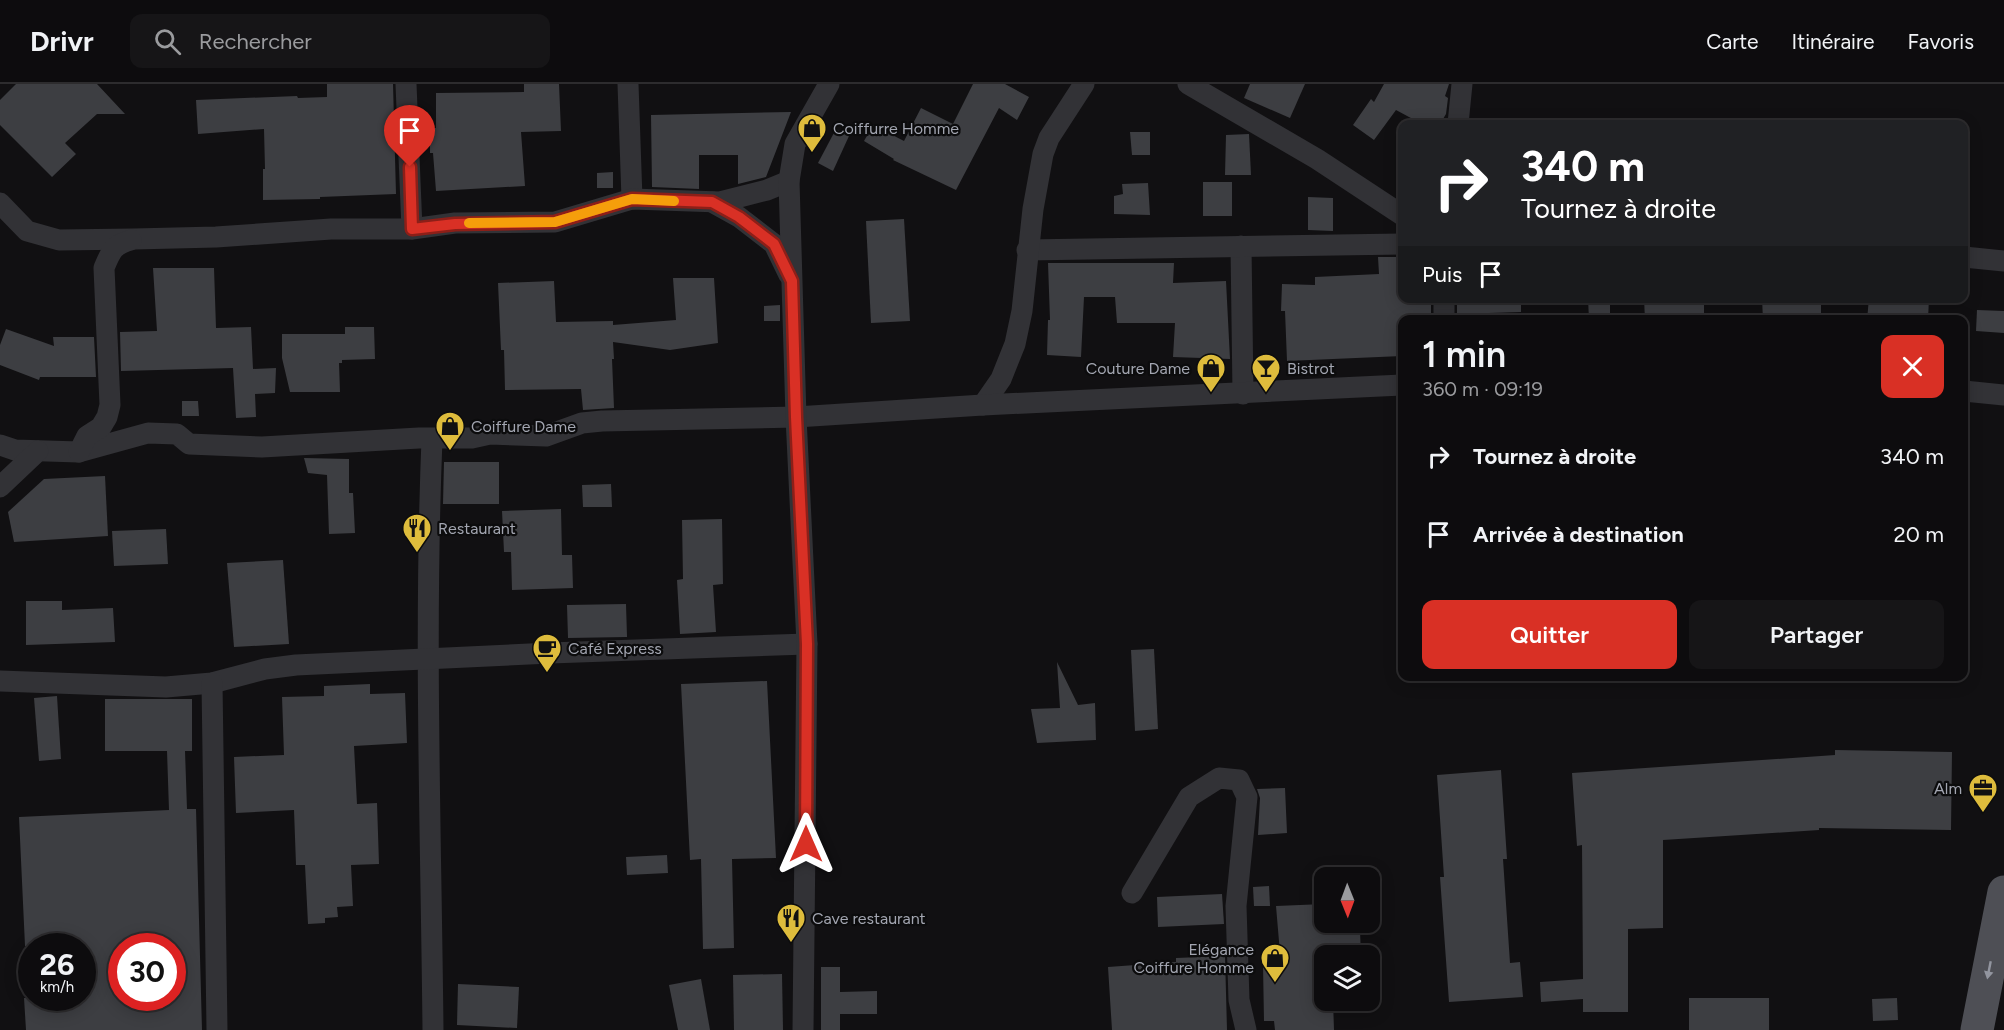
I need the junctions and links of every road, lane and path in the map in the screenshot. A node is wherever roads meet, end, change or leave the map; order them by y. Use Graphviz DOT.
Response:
graph roads {
  1 [pos="406,84"];
  2 [pos="628,84"];
  3 [pos="829,84"];
  4 [pos="1084,84"];
  5 [pos="1188,84"];
  6 [pos="1462,84"];
  7 [pos="1458,120"];
  8 [pos="789,181"];
  9 [pos="632,199"];
  10 [pos="712,202"];
  11 [pos="0,203"];
  12 [pos="1398,212"];
  13 [pos="412,229"];
  14 [pos="134,239"];
  15 [pos="1398,244"];
  16 [pos="1241,246"];
  17 [pos="1027,250"];
  18 [pos="1968,257"];
  19 [pos="2004,261"];
  20 [pos="792,281"];
  21 [pos="1398,385"];
  22 [pos="1968,391"];
  23 [pos="1243,394"];
  24 [pos="2004,395"];
  25 [pos="983,405"];
  26 [pos="796,417"];
  27 [pos="432,439"];
  28 [pos="0,445"];
  29 [pos="39,451"];
  30 [pos="80,452"];
  31 [pos="0,487"];
  32 [pos="807,644"];
  33 [pos="428,658"];
  34 [pos="0,681"];
  35 [pos="212,683"];
  36 [pos="2004,892"];
  37 [pos="1132,893"];
  38 [pos="217,1030"];
  39 [pos="433,1030"];
  40 [pos="804,1030"];
  41 [pos="1246,1030"];
  42 [pos="1977,1030"];
  1 -- 13 [label="street"];
  2 -- 9 [label="street"];
  3 -- 8 [label="street"];
  4 -- 17 [label="street"];
  5 -- 12 [label="street"];
  6 -- 7 [label="street"];
  8 -- 10 [label="street"];
  8 -- 20 [label="street"];
  9 -- 10 [label="street"];
  9 -- 13 [label="street"];
  10 -- 20 [label="street"];
  11 -- 14 [label="street"];
  13 -- 14 [label="street"];
  14 -- 30 [label="street"];
  15 -- 16 [label="street"];
  16 -- 17 [label="street"];
  16 -- 23 [label="street"];
  17 -- 25 [label="street"];
  18 -- 19 [label="street"];
  20 -- 26 [label="street"];
  21 -- 23 [label="street"];
  22 -- 24 [label="street"];
  23 -- 25 [label="street"];
  25 -- 26 [label="street"];
  26 -- 27 [label="street"];
  26 -- 32 [label="street"];
  27 -- 30 [label="street"];
  27 -- 33 [label="street"];
  28 -- 29 [label="street"];
  29 -- 30 [label="street"];
  29 -- 31 [label="street"];
  32 -- 33 [label="street"];
  32 -- 40 [label="street"];
  33 -- 35 [label="street"];
  33 -- 39 [label="street"];
  34 -- 35 [label="street"];
  35 -- 38 [label="street"];
  36 -- 42 [label="main road, one-way"];
  37 -- 41 [label="street"];
}
